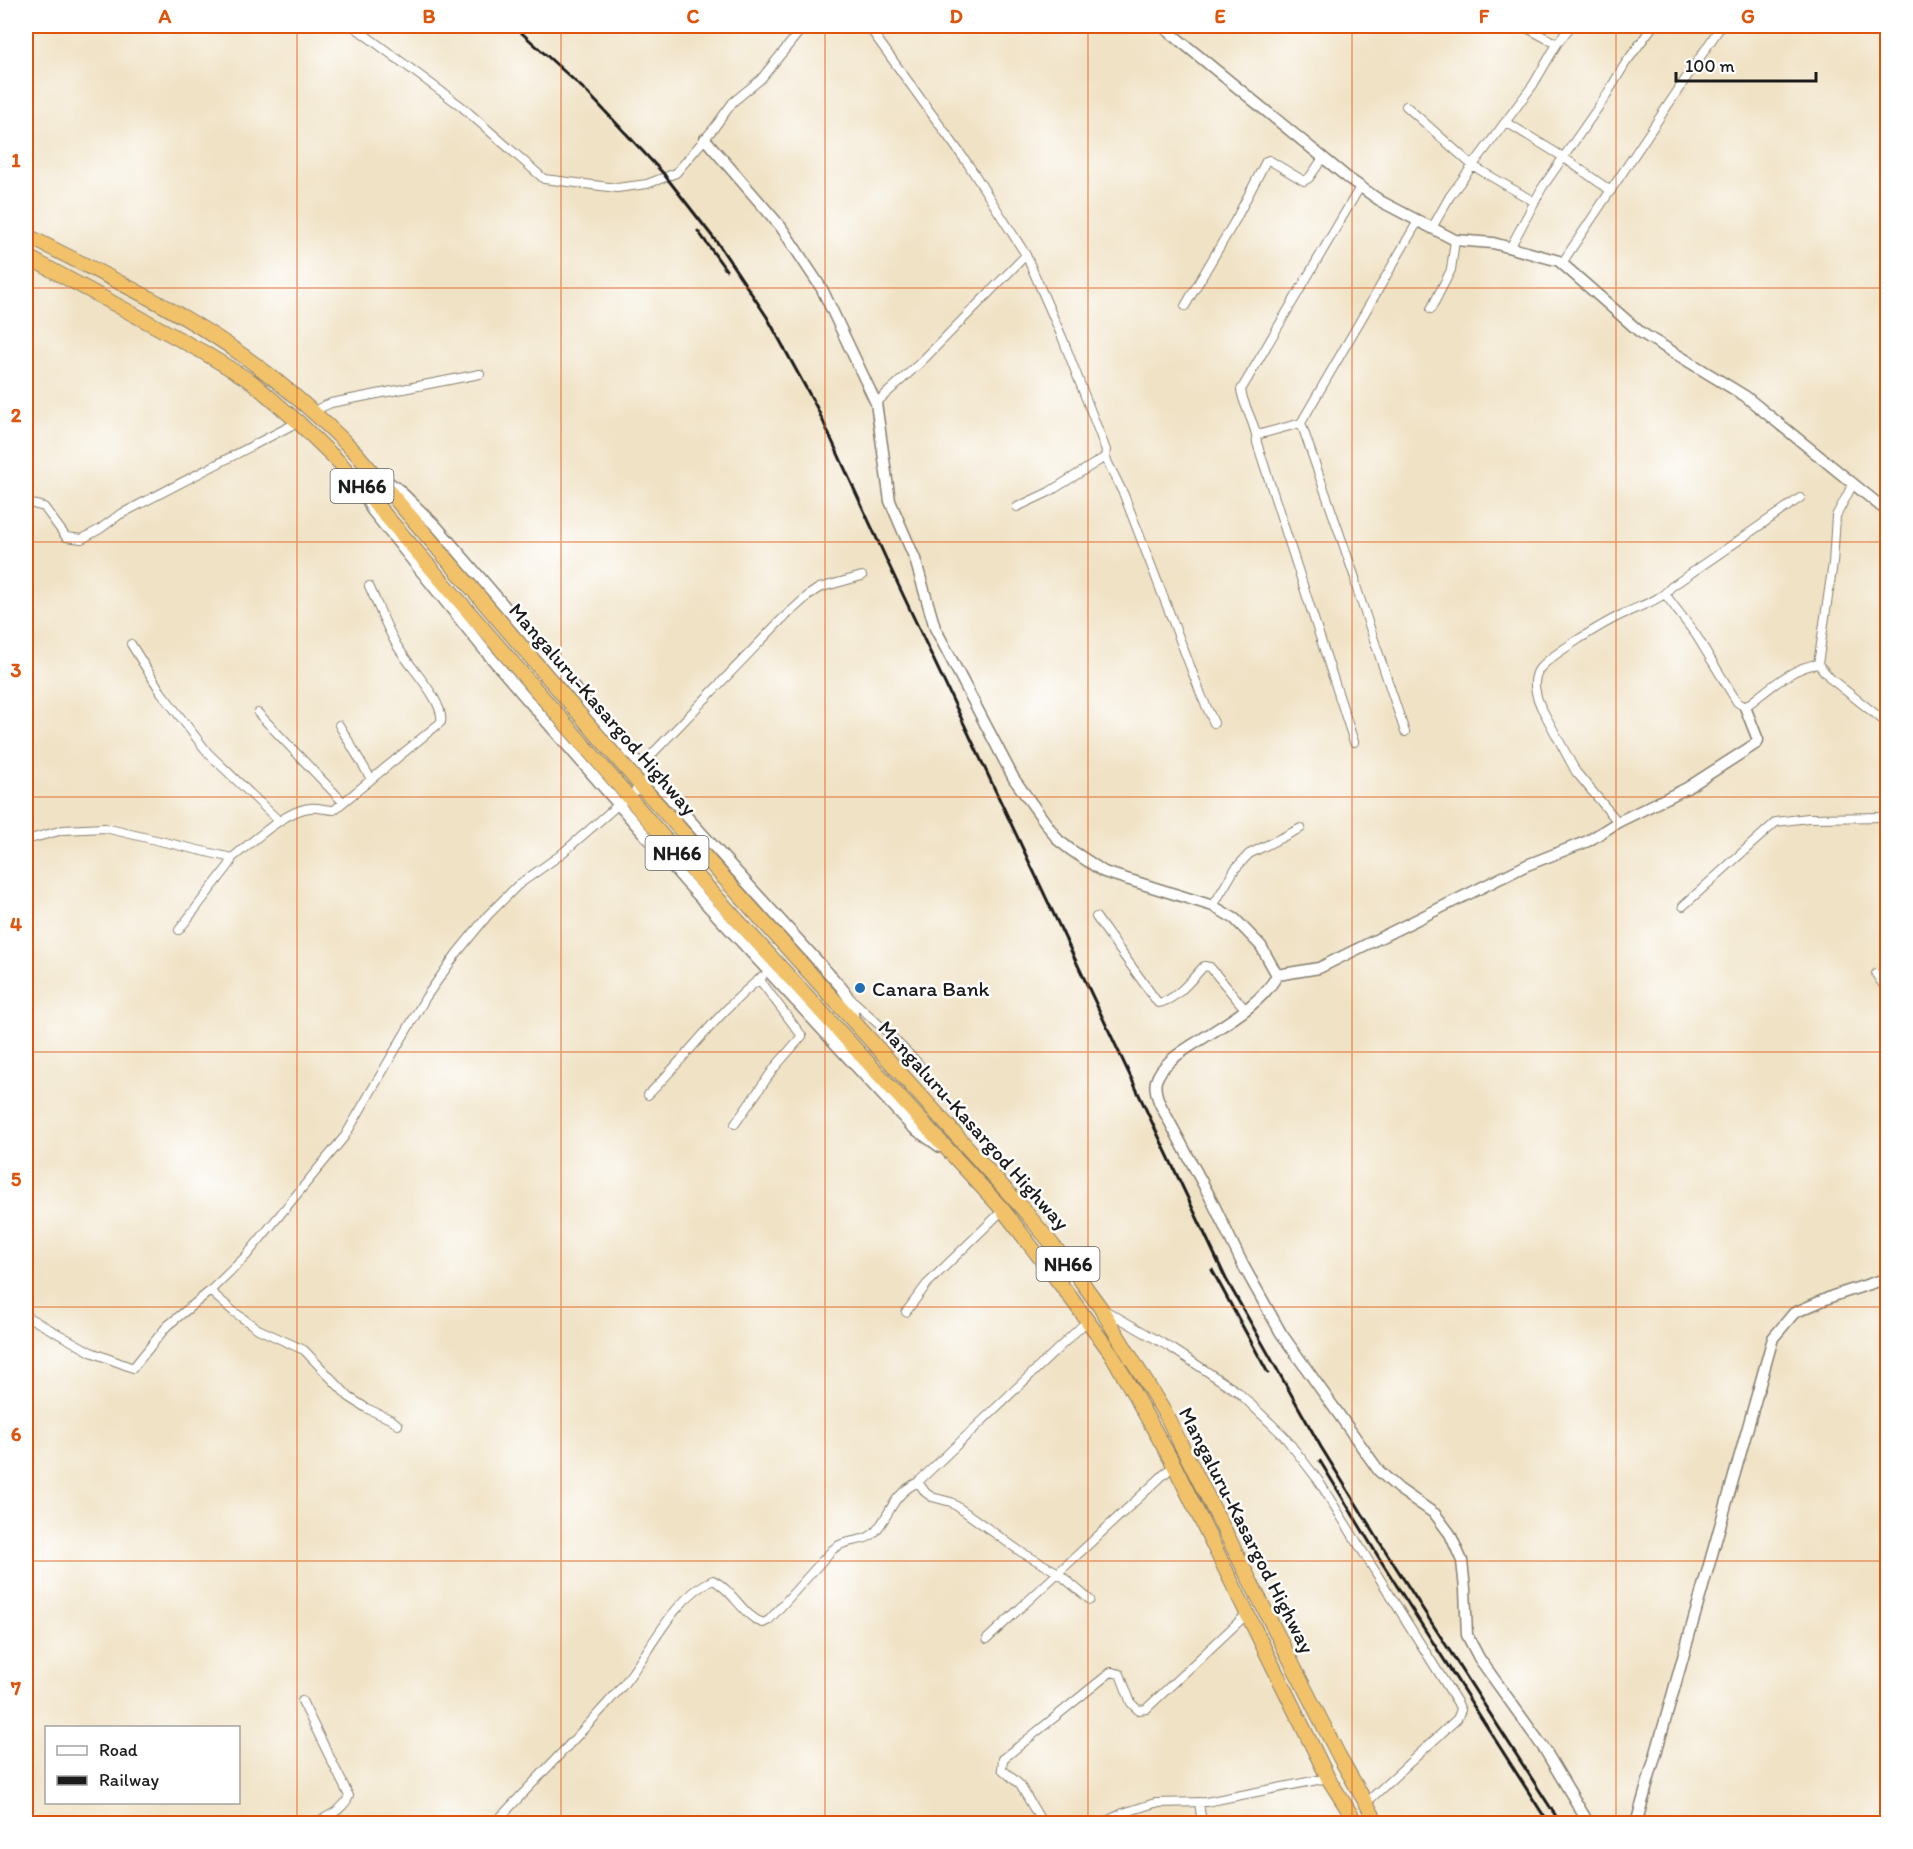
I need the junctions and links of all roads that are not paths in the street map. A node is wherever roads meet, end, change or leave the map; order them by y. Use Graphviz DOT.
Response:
graph roads {
  1 [pos="353,26"];
  2 [pos="804,26"];
  3 [pos="868,26"];
  4 [pos="1162,26"];
  5 [pos="1524,26"];
  6 [pos="1570,26"];
  7 [pos="1653,26"];
  8 [pos="1721,26"];
  9 [pos="1557,44"];
  10 [pos="1406,106"];
  11 [pos="1506,122"];
  12 [pos="705,139"];
  13 [pos="1563,157"];
  14 [pos="1323,158"];
  15 [pos="1473,166"];
  16 [pos="1360,187"];
  17 [pos="1611,191"];
  18 [pos="1533,201"];
  19 [pos="1418,221"];
  20 [pos="1432,228"];
  21 [pos="26,235"];
  22 [pos="1455,240"];
  23 [pos="1510,248"];
  24 [pos="1026,255"];
  25 [pos="26,256"];
  26 [pos="1562,263"];
  27 [pos="1185,306"];
  28 [pos="1431,309"];
  29 [pos="480,374"];
  30 [pos="876,403"];
  31 [pos="313,411"];
  32 [pos="298,422"];
  33 [pos="1301,423"];
  34 [pos="1257,435"];
  35 [pos="1105,457"];
  36 [pos="374,473"];
  37 [pos="1852,484"];
  38 [pos="1800,498"];
  39 [pos="26,505"];
  40 [pos="1017,507"];
  41 [pos="1887,512"];
  42 [pos="862,576"];
  43 [pos="369,586"];
  44 [pos="1665,594"];
  45 [pos="131,644"];
  46 [pos="1818,664"];
  47 [pos="1745,707"];
  48 [pos="258,713"];
  49 [pos="1214,723"];
  50 [pos="1887,724"];
  51 [pos="339,725"];
  52 [pos="1405,732"];
  53 [pos="1354,742"];
  54 [pos="642,767"];
  55 [pos="371,779"];
  56 [pos="646,781"];
  57 [pos="623,801"];
  58 [pos="343,802"];
  59 [pos="1887,817"];
  60 [pos="279,821"];
  61 [pos="1618,822"];
  62 [pos="1301,828"];
  63 [pos="26,840"];
  64 [pos="231,858"];
  65 [pos="1214,906"];
  66 [pos="1683,906"];
  67 [pos="1096,917"];
  68 [pos="179,930"];
  69 [pos="770,971"];
  70 [pos="1876,974"];
  71 [pos="1277,975"];
  72 [pos="759,979"];
  73 [pos="1887,992"];
  74 [pos="849,997"];
  75 [pos="1245,1009"];
  76 [pos="854,1022"];
  77 [pos="919,1064"];
  78 [pos="648,1095"];
  79 [pos="735,1124"];
  80 [pos="955,1158"];
  81 [pos="1003,1210"];
  82 [pos="1887,1278"];
  83 [pos="210,1291"];
  84 [pos="1100,1308"];
  85 [pos="906,1312"];
  86 [pos="26,1316"];
  87 [pos="1087,1321"];
  88 [pos="398,1425"];
  89 [pos="1174,1465"];
  90 [pos="918,1482"];
  91 [pos="1057,1572"];
  92 [pos="1090,1600"];
  93 [pos="1246,1614"];
  94 [pos="987,1639"];
  95 [pos="302,1701"];
  96 [pos="1328,1778"];
  97 [pos="1199,1802"];
  98 [pos="1366,1803"];
  99 [pos="1123,1813"];
  100 [pos="325,1821"];
  101 [pos="311,1824"];
  102 [pos="494,1824"];
  103 [pos="1042,1824"];
  104 [pos="1100,1824"];
  105 [pos="1128,1824"];
  106 [pos="1202,1824"];
  107 [pos="1357,1824"];
  108 [pos="1378,1824"];
  109 [pos="1589,1824"];
  110 [pos="1636,1824"];
  1 -- 12 [label="street"];
  2 -- 12 [label="street"];
  3 -- 24 [label="street"];
  4 -- 14 [label="street"];
  5 -- 9 [label="street"];
  6 -- 9 [label="street"];
  7 -- 13 [label="street"];
  8 -- 17 [label="street"];
  9 -- 11 [label="street"];
  10 -- 15 [label="street"];
  11 -- 13 [label="street"];
  11 -- 15 [label="street"];
  12 -- 30 [label="street"];
  13 -- 17 [label="street"];
  13 -- 18 [label="street"];
  14 -- 16 [label="street"];
  14 -- 27 [label="street"];
  15 -- 18 [label="street"];
  15 -- 20 [label="street"];
  16 -- 19 [label="street"];
  16 -- 34 [label="street"];
  17 -- 26 [label="street"];
  18 -- 23 [label="street"];
  19 -- 20 [label="street"];
  19 -- 33 [label="street"];
  20 -- 22 [label="street"];
  21 -- 31 [label="highway, Mangaluru-Kasargod Highway / NH66"];
  22 -- 23 [label="street"];
  22 -- 28 [label="street"];
  23 -- 26 [label="street"];
  24 -- 30 [label="street"];
  24 -- 35 [label="street"];
  25 -- 32 [label="highway, Mangaluru-Kasargod Highway / NH66"];
  26 -- 37 [label="street"];
  29 -- 31 [label="street"];
  30 -- 65 [label="street"];
  31 -- 36 [label="highway, Mangaluru-Kasargod Highway / NH66"];
  32 -- 39 [label="street"];
  32 -- 57 [label="highway, Mangaluru-Kasargod Highway / NH66"];
  33 -- 34 [label="street"];
  33 -- 52 [label="street"];
  34 -- 53 [label="street"];
  35 -- 40 [label="street"];
  35 -- 49 [label="street"];
  36 -- 54 [label="street"];
  36 -- 56 [label="highway, Mangaluru-Kasargod Highway / NH66"];
  37 -- 41 [label="street"];
  37 -- 46 [label="street"];
  38 -- 44 [label="street"];
  42 -- 54 [label="street"];
  43 -- 55 [label="street"];
  44 -- 47 [label="street"];
  44 -- 61 [label="street"];
  45 -- 60 [label="street"];
  46 -- 47 [label="street"];
  46 -- 50 [label="street"];
  47 -- 61 [label="street"];
  48 -- 58 [label="street"];
  51 -- 55 [label="street"];
  54 -- 56 [label="street"];
  55 -- 58 [label="street"];
  56 -- 57 [label="street"];
  56 -- 74 [label="street"];
  56 -- 76 [label="highway, Mangaluru-Kasargod Highway / NH66"];
  57 -- 69 [label="street"];
  57 -- 80 [label="highway, Mangaluru-Kasargod Highway / NH66"];
  57 -- 83 [label="street"];
  58 -- 60 [label="street"];
  59 -- 66 [label="street"];
  60 -- 64 [label="street"];
  61 -- 71 [label="street"];
  62 -- 65 [label="street"];
  63 -- 64 [label="street"];
  64 -- 68 [label="street"];
  65 -- 71 [label="street"];
  67 -- 75 [label="street"];
  69 -- 72 [label="street"];
  69 -- 80 [label="street"];
  70 -- 73 [label="street"];
  71 -- 75 [label="street"];
  72 -- 78 [label="street"];
  72 -- 79 [label="street"];
  74 -- 76 [label="street"];
  74 -- 77 [label="street"];
  75 -- 109 [label="street"];
  76 -- 84 [label="highway, Mangaluru-Kasargod Highway / NH66"];
  80 -- 81 [label="highway, Mangaluru-Kasargod Highway / NH66"];
  81 -- 85 [label="street"];
  81 -- 87 [label="highway, Mangaluru-Kasargod Highway / NH66"];
  82 -- 110 [label="street"];
  83 -- 86 [label="street"];
  83 -- 88 [label="street"];
  84 -- 98 [label="highway, Mangaluru-Kasargod Highway / NH66"];
  84 -- 98 [label="street"];
  87 -- 89 [label="highway, Mangaluru-Kasargod Highway / NH66"];
  87 -- 90 [label="street"];
  89 -- 91 [label="street"];
  89 -- 93 [label="highway, Mangaluru-Kasargod Highway / NH66"];
  90 -- 91 [label="street"];
  90 -- 102 [label="street"];
  91 -- 92 [label="street"];
  91 -- 94 [label="street"];
  93 -- 96 [label="highway, Mangaluru-Kasargod Highway / NH66"];
  93 -- 103 [label="street"];
  95 -- 100 [label="street"];
  96 -- 97 [label="street"];
  96 -- 107 [label="highway, Mangaluru-Kasargod Highway / NH66"];
  97 -- 99 [label="street"];
  97 -- 106 [label="street"];
  98 -- 108 [label="highway, Mangaluru-Kasargod Highway / NH66"];
  99 -- 104 [label="street"];
  99 -- 105 [label="street"];
  100 -- 101 [label="street"];
}
